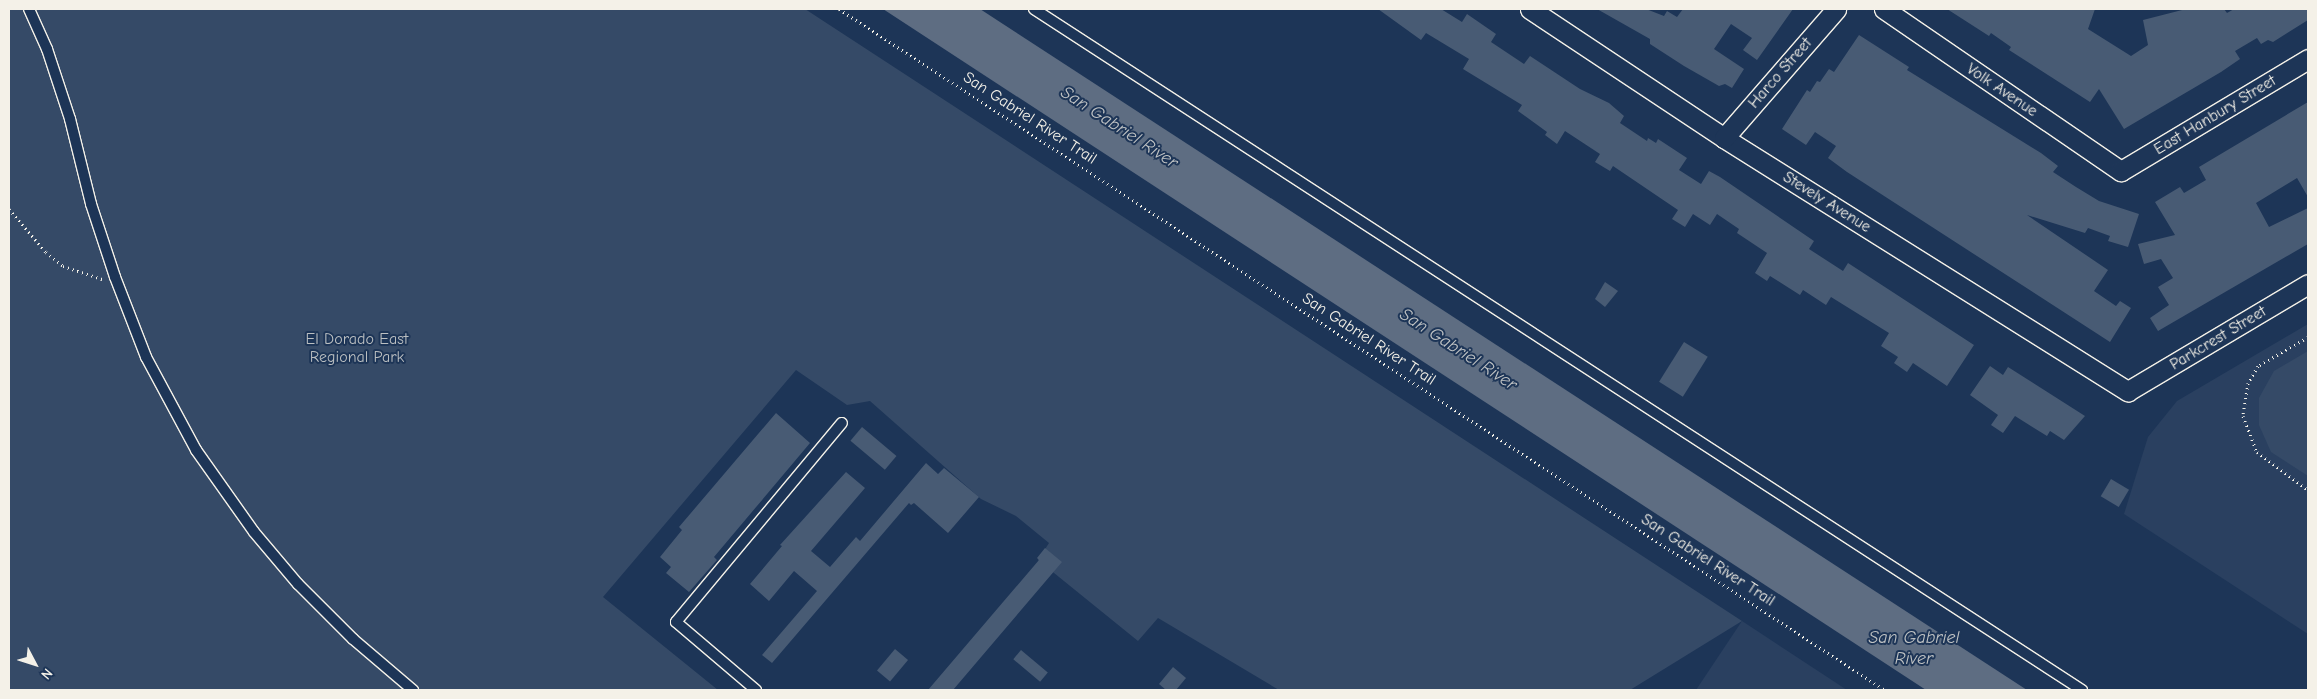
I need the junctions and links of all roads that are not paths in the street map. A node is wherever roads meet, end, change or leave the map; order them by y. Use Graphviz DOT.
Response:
graph roads {
  1 [pos="29,9"];
  2 [pos="1034,9"];
  3 [pos="1530,9"];
  4 [pos="1836,9"];
  5 [pos="1884,9"];
  6 [pos="2308,59"];
  7 [pos="1724,138"];
  8 [pos="2121,171"];
  9 [pos="2308,284"];
  10 [pos="2128,391"];
  11 [pos="842,423"];
  12 [pos="413,690"];
  13 [pos="756,690"];
  14 [pos="2082,690"];
  1 -- 12 [label="lane"];
  2 -- 14 [label="lane"];
  3 -- 7 [label="street, Stevely Avenue"];
  4 -- 7 [label="street, Harco Street"];
  5 -- 8 [label="street, Volk Avenue"];
  6 -- 8 [label="street, East Hanbury Street"];
  7 -- 10 [label="street, Stevely Avenue"];
  9 -- 10 [label="street, Parkcrest Street"];
  11 -- 13 [label="lane"];
}
